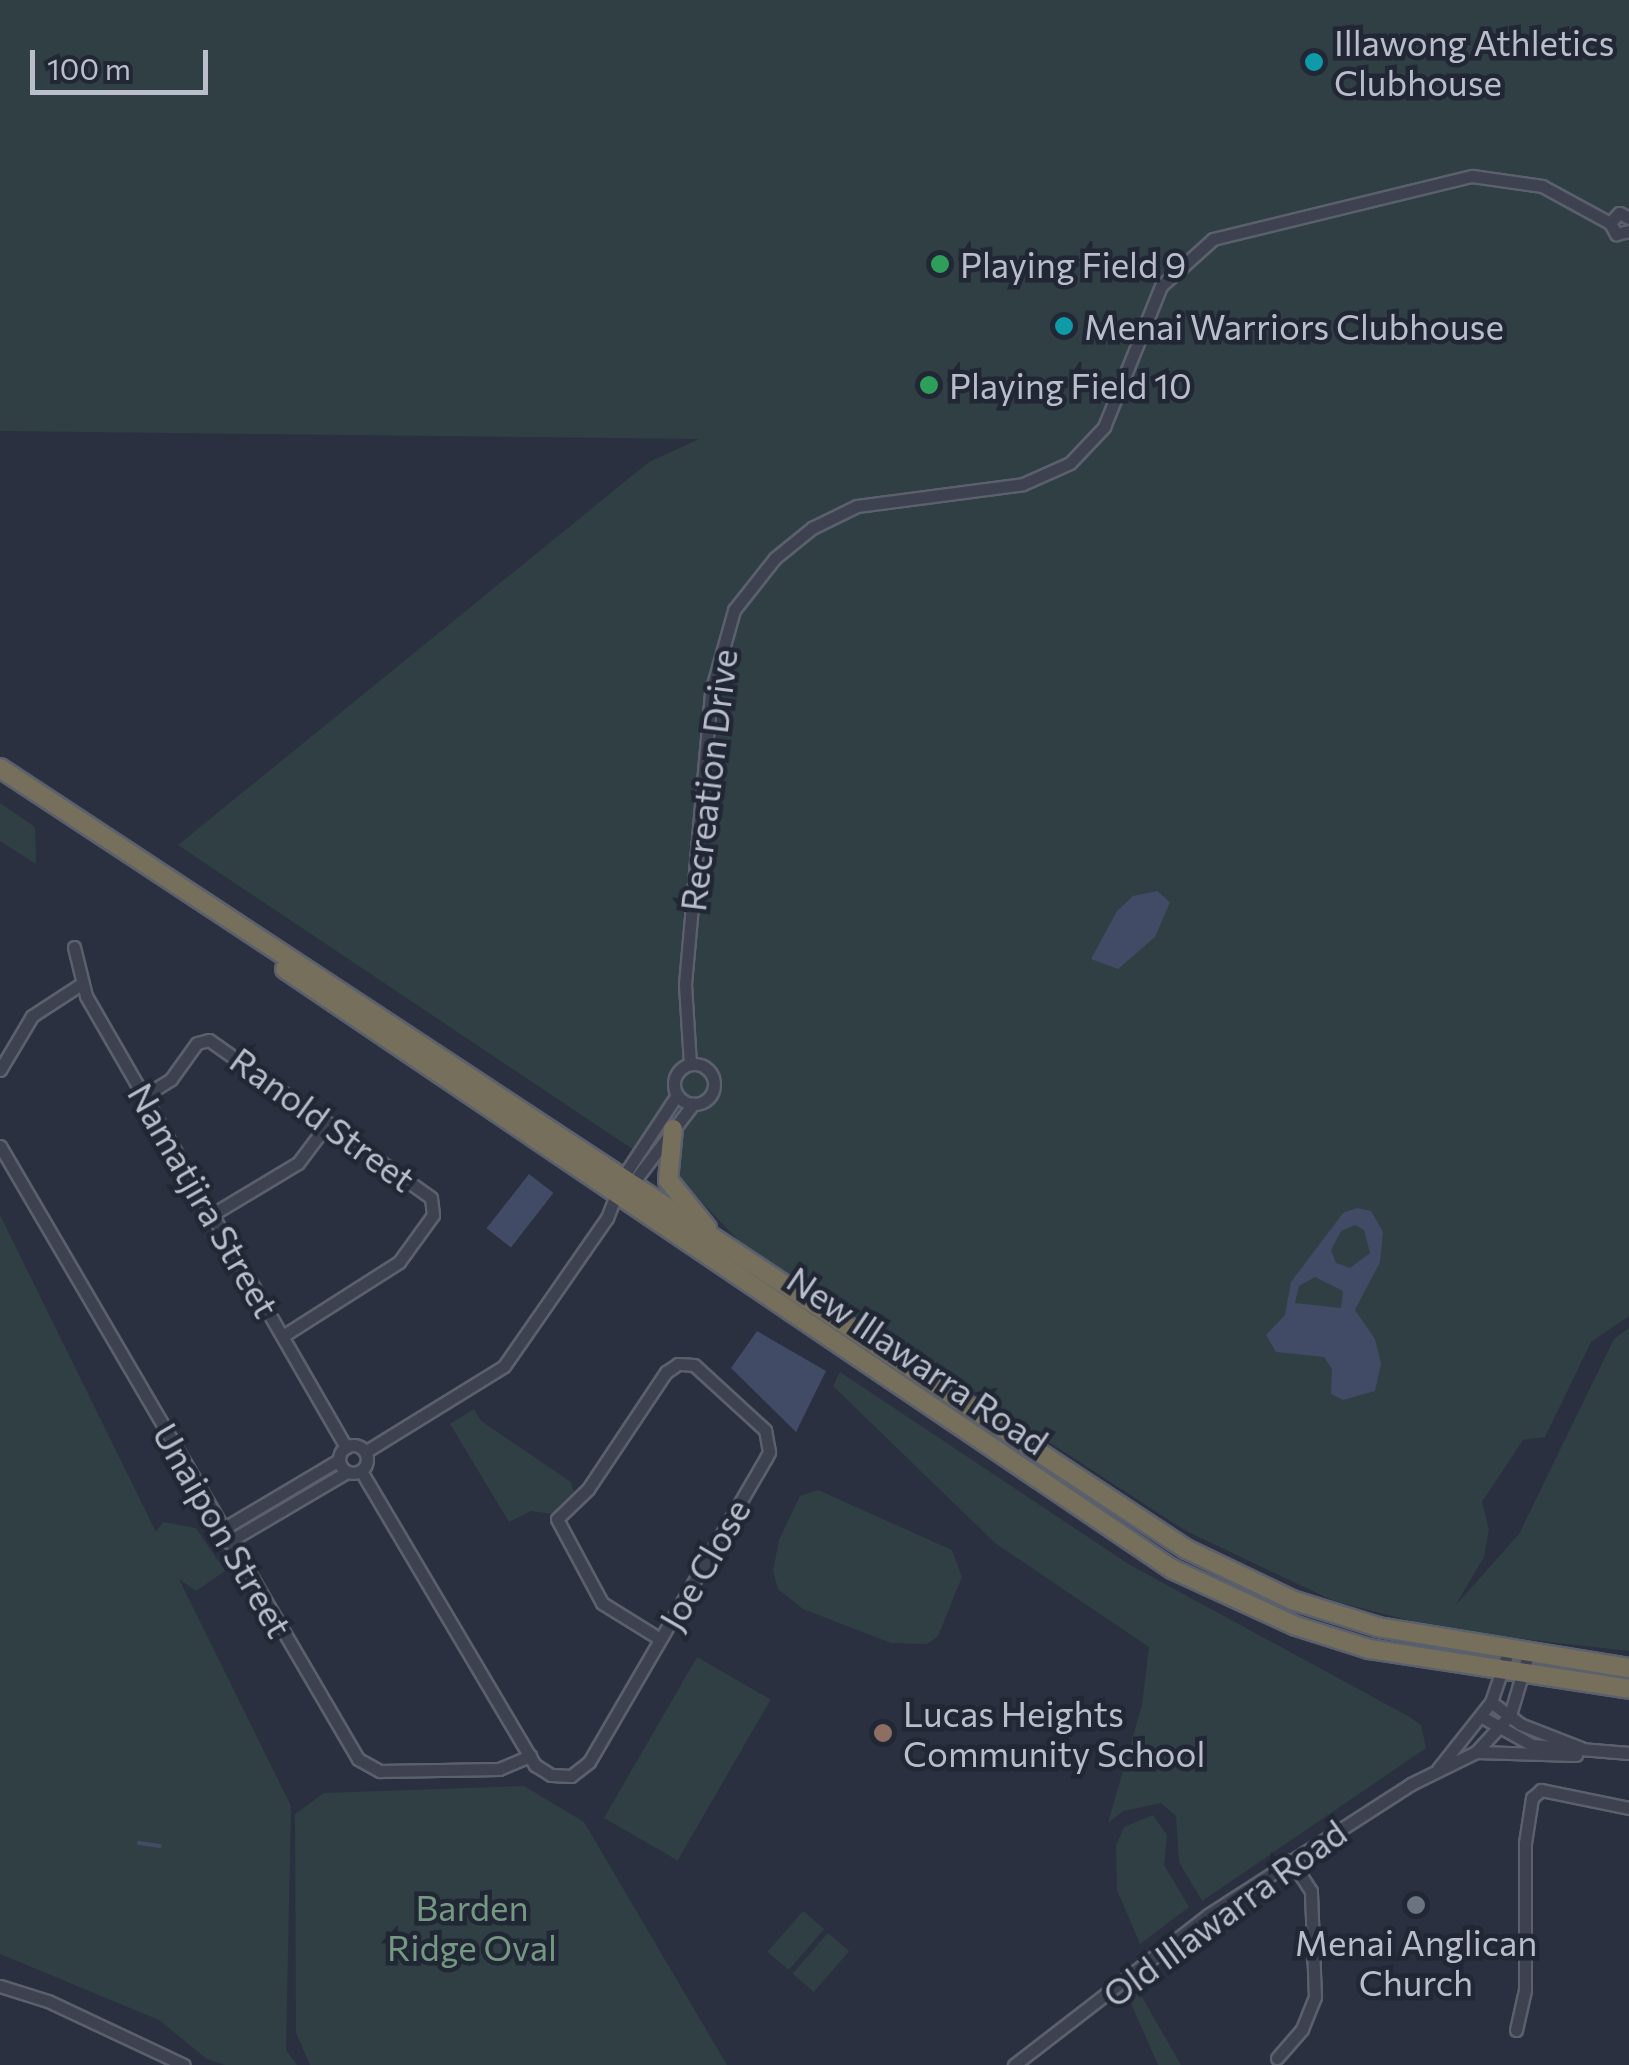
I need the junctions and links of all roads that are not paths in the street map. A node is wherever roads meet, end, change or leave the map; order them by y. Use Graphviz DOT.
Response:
graph roads {
  1 [pos="1629,218"];
  2 [pos="1610,222"];
  3 [pos="1629,231"];
  4 [pos="0,768"];
  5 [pos="240,930"];
  6 [pos="74,948"];
  7 [pos="81,984"];
  8 [pos="690,1064"];
  9 [pos="0,1070"];
  10 [pos="676,1095"];
  11 [pos="144,1096"];
  12 [pos="693,1104"];
  13 [pos="328,1123"];
  14 [pos="672,1129"];
  15 [pos="0,1146"];
  16 [pos="628,1181"];
  17 [pos="618,1197"];
  18 [pos="213,1214"];
  19 [pos="718,1244"];
  20 [pos="283,1336"];
  21 [pos="346,1448"];
  22 [pos="365,1452"];
  23 [pos="340,1460"];
  24 [pos="354,1472"];
  25 [pos="221,1530"];
  26 [pos="228,1542"];
  27 [pos="660,1640"];
  28 [pos="1518,1653"];
  29 [pos="1629,1668"];
  30 [pos="1514,1674"];
  31 [pos="1629,1689"];
  32 [pos="1491,1702"];
  33 [pos="1510,1715"];
  34 [pos="1482,1716"];
  35 [pos="1499,1728"];
  36 [pos="1476,1752"];
  37 [pos="1590,1752"];
  38 [pos="1629,1753"];
  39 [pos="530,1756"];
  40 [pos="1438,1769"];
  41 [pos="1629,1808"];
  42 [pos="1292,1860"];
  43 [pos="0,1986"];
  44 [pos="1516,2030"];
  45 [pos="1277,2058"];
  46 [pos="184,2065"];
  47 [pos="1014,2065"];
  1 -- 2 [label="street"];
  2 -- 3 [label="street, Recreation Drive"];
  2 -- 8 [label="street, Recreation Drive"];
  4 -- 5 [label="highway, New Illawarra Road"];
  5 -- 16 [label="highway, New Illawarra Road"];
  5 -- 17 [label="highway, New Illawarra Road"];
  6 -- 7 [label="street, Namatjira Street"];
  7 -- 9 [label="street"];
  7 -- 11 [label="street, Namatjira Street"];
  8 -- 10 [label="street"];
  8 -- 12 [label="street"];
  10 -- 12 [label="street"];
  10 -- 16 [label="street"];
  11 -- 13 [label="street, Ranold Street"];
  11 -- 18 [label="street, Namatjira Street"];
  12 -- 14 [label="street"];
  13 -- 18 [label="street"];
  13 -- 20 [label="street, Ranold Street"];
  14 -- 16 [label="street"];
  14 -- 19 [label="highway"];
  15 -- 25 [label="street, Unaipon Street"];
  16 -- 17 [label="street"];
  16 -- 19 [label="highway, New Illawarra Road"];
  17 -- 22 [label="street"];
  17 -- 30 [label="highway, New Illawarra Road"];
  18 -- 20 [label="street, Namatjira Street"];
  19 -- 28 [label="highway, New Illawarra Road"];
  20 -- 21 [label="street, Namatjira Street"];
  21 -- 22 [label="street"];
  21 -- 23 [label="street"];
  22 -- 24 [label="street"];
  23 -- 24 [label="street"];
  23 -- 25 [label="street"];
  24 -- 26 [label="street"];
  24 -- 39 [label="street"];
  25 -- 26 [label="street, Unaipon Street"];
  26 -- 39 [label="street, Unaipon Street"];
  27 -- 27 [label="street, Joe Close"];
  27 -- 39 [label="street, Joe Close"];
  28 -- 29 [label="highway, New Illawarra Road"];
  28 -- 30 [label="street, Old Illawarra Road"];
  28 -- 30 [label="street, Old Illawarra Road"];
  30 -- 31 [label="highway, New Illawarra Road"];
  30 -- 32 [label="street, Old Illawarra Road"];
  30 -- 33 [label="street, Old Illawarra Road"];
  32 -- 33 [label="street, Old Illawarra Road"];
  32 -- 34 [label="street, Old Illawarra Road"];
  33 -- 35 [label="street, Old Illawarra Road"];
  33 -- 37 [label="street, Old Illawarra Road"];
  34 -- 35 [label="street, Old Illawarra Road"];
  34 -- 40 [label="street, Old Illawarra Road"];
  35 -- 36 [label="street, Old Illawarra Road"];
  35 -- 37 [label="street, Old Illawarra Road"];
  36 -- 37 [label="street, Old Illawarra Road"];
  36 -- 40 [label="street, Old Illawarra Road"];
  37 -- 38 [label="street, Old Illawarra Road"];
  40 -- 42 [label="street, Old Illawarra Road"];
  41 -- 44 [label="street"];
  42 -- 45 [label="street"];
  42 -- 47 [label="street, Old Illawarra Road"];
  43 -- 46 [label="street"];
}
